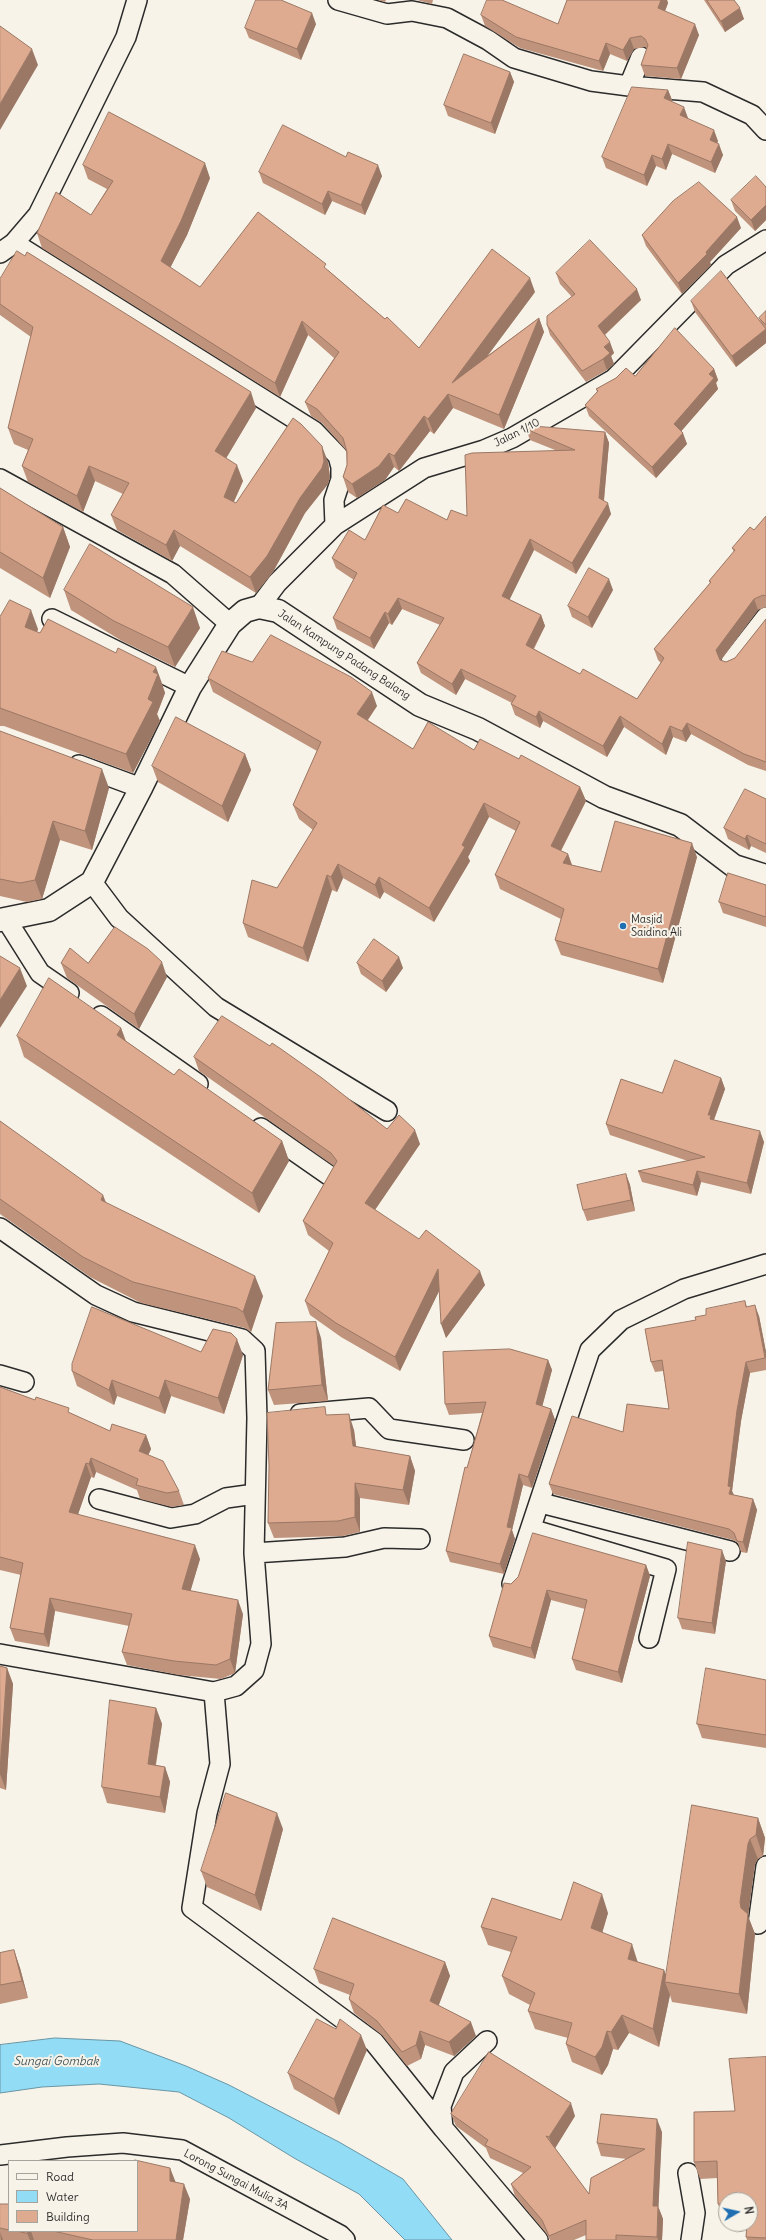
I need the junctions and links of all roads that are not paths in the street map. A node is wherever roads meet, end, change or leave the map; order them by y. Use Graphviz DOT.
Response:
graph roads {
  1 [pos="137,0"];
  2 [pos="338,0"];
  3 [pos="641,57"];
  4 [pos="629,86"];
  5 [pos="766,130"];
  6 [pos="766,240"];
  7 [pos="7,248"];
  8 [pos="0,479"];
  9 [pos="335,525"];
  10 [pos="259,607"];
  11 [pos="766,617"];
  12 [pos="52,619"];
  13 [pos="230,624"];
  14 [pos="731,662"];
  15 [pos="190,688"];
  16 [pos="60,758"];
  17 [pos="142,788"];
  18 [pos="766,876"];
  19 [pos="92,882"];
  20 [pos="3,920"];
  21 [pos="215,1095"];
  22 [pos="387,1111"];
  23 [pos="247,1118"];
  24 [pos="330,1176"];
  25 [pos="0,1228"];
  26 [pos="766,1264"];
  27 [pos="0,1375"];
  28 [pos="24,1382"];
  29 [pos="270,1417"];
  30 [pos="464,1440"];
  31 [pos="255,1494"];
  32 [pos="99,1499"];
  33 [pos="541,1503"];
  34 [pos="531,1530"];
  35 [pos="420,1539"];
  36 [pos="730,1551"];
  37 [pos="254,1553"];
  38 [pos="512,1584"];
  39 [pos="649,1638"];
  40 [pos="0,1654"];
  41 [pos="214,1692"];
  42 [pos="766,1866"];
  43 [pos="758,1924"];
  44 [pos="487,2041"];
  45 [pos="443,2128"];
  46 [pos="0,2155"];
  47 [pos="688,2173"];
  48 [pos="344,2240"];
  49 [pos="538,2240"];
  50 [pos="691,2240"];
  1 -- 7 [label="street"];
  2 -- 4 [label="street"];
  3 -- 4 [label="street"];
  4 -- 5 [label="street"];
  6 -- 9 [label="street, Jalan 1/10"];
  7 -- 9 [label="street"];
  8 -- 13 [label="street"];
  9 -- 10 [label="street, Jalan 1/10"];
  10 -- 13 [label="street"];
  10 -- 18 [label="street, Jalan Kampung Padang Balang"];
  11 -- 14 [label="street"];
  12 -- 15 [label="street"];
  13 -- 15 [label="street"];
  15 -- 17 [label="street"];
  16 -- 17 [label="street"];
  17 -- 19 [label="street"];
  19 -- 20 [label="street"];
  19 -- 22 [label="street"];
  20 -- 21 [label="street"];
  23 -- 24 [label="street"];
  25 -- 29 [label="street"];
  26 -- 33 [label="street"];
  27 -- 28 [label="street"];
  29 -- 30 [label="street"];
  29 -- 31 [label="street"];
  31 -- 32 [label="street"];
  31 -- 37 [label="street"];
  33 -- 34 [label="street"];
  33 -- 36 [label="street"];
  34 -- 38 [label="street"];
  34 -- 39 [label="street"];
  35 -- 37 [label="street"];
  37 -- 41 [label="street"];
  40 -- 41 [label="street"];
  41 -- 45 [label="street"];
  42 -- 43 [label="street"];
  44 -- 45 [label="street"];
  45 -- 49 [label="street"];
  46 -- 48 [label="street, Lorong Sungai Mulia 3A"];
  47 -- 50 [label="street"];
}
